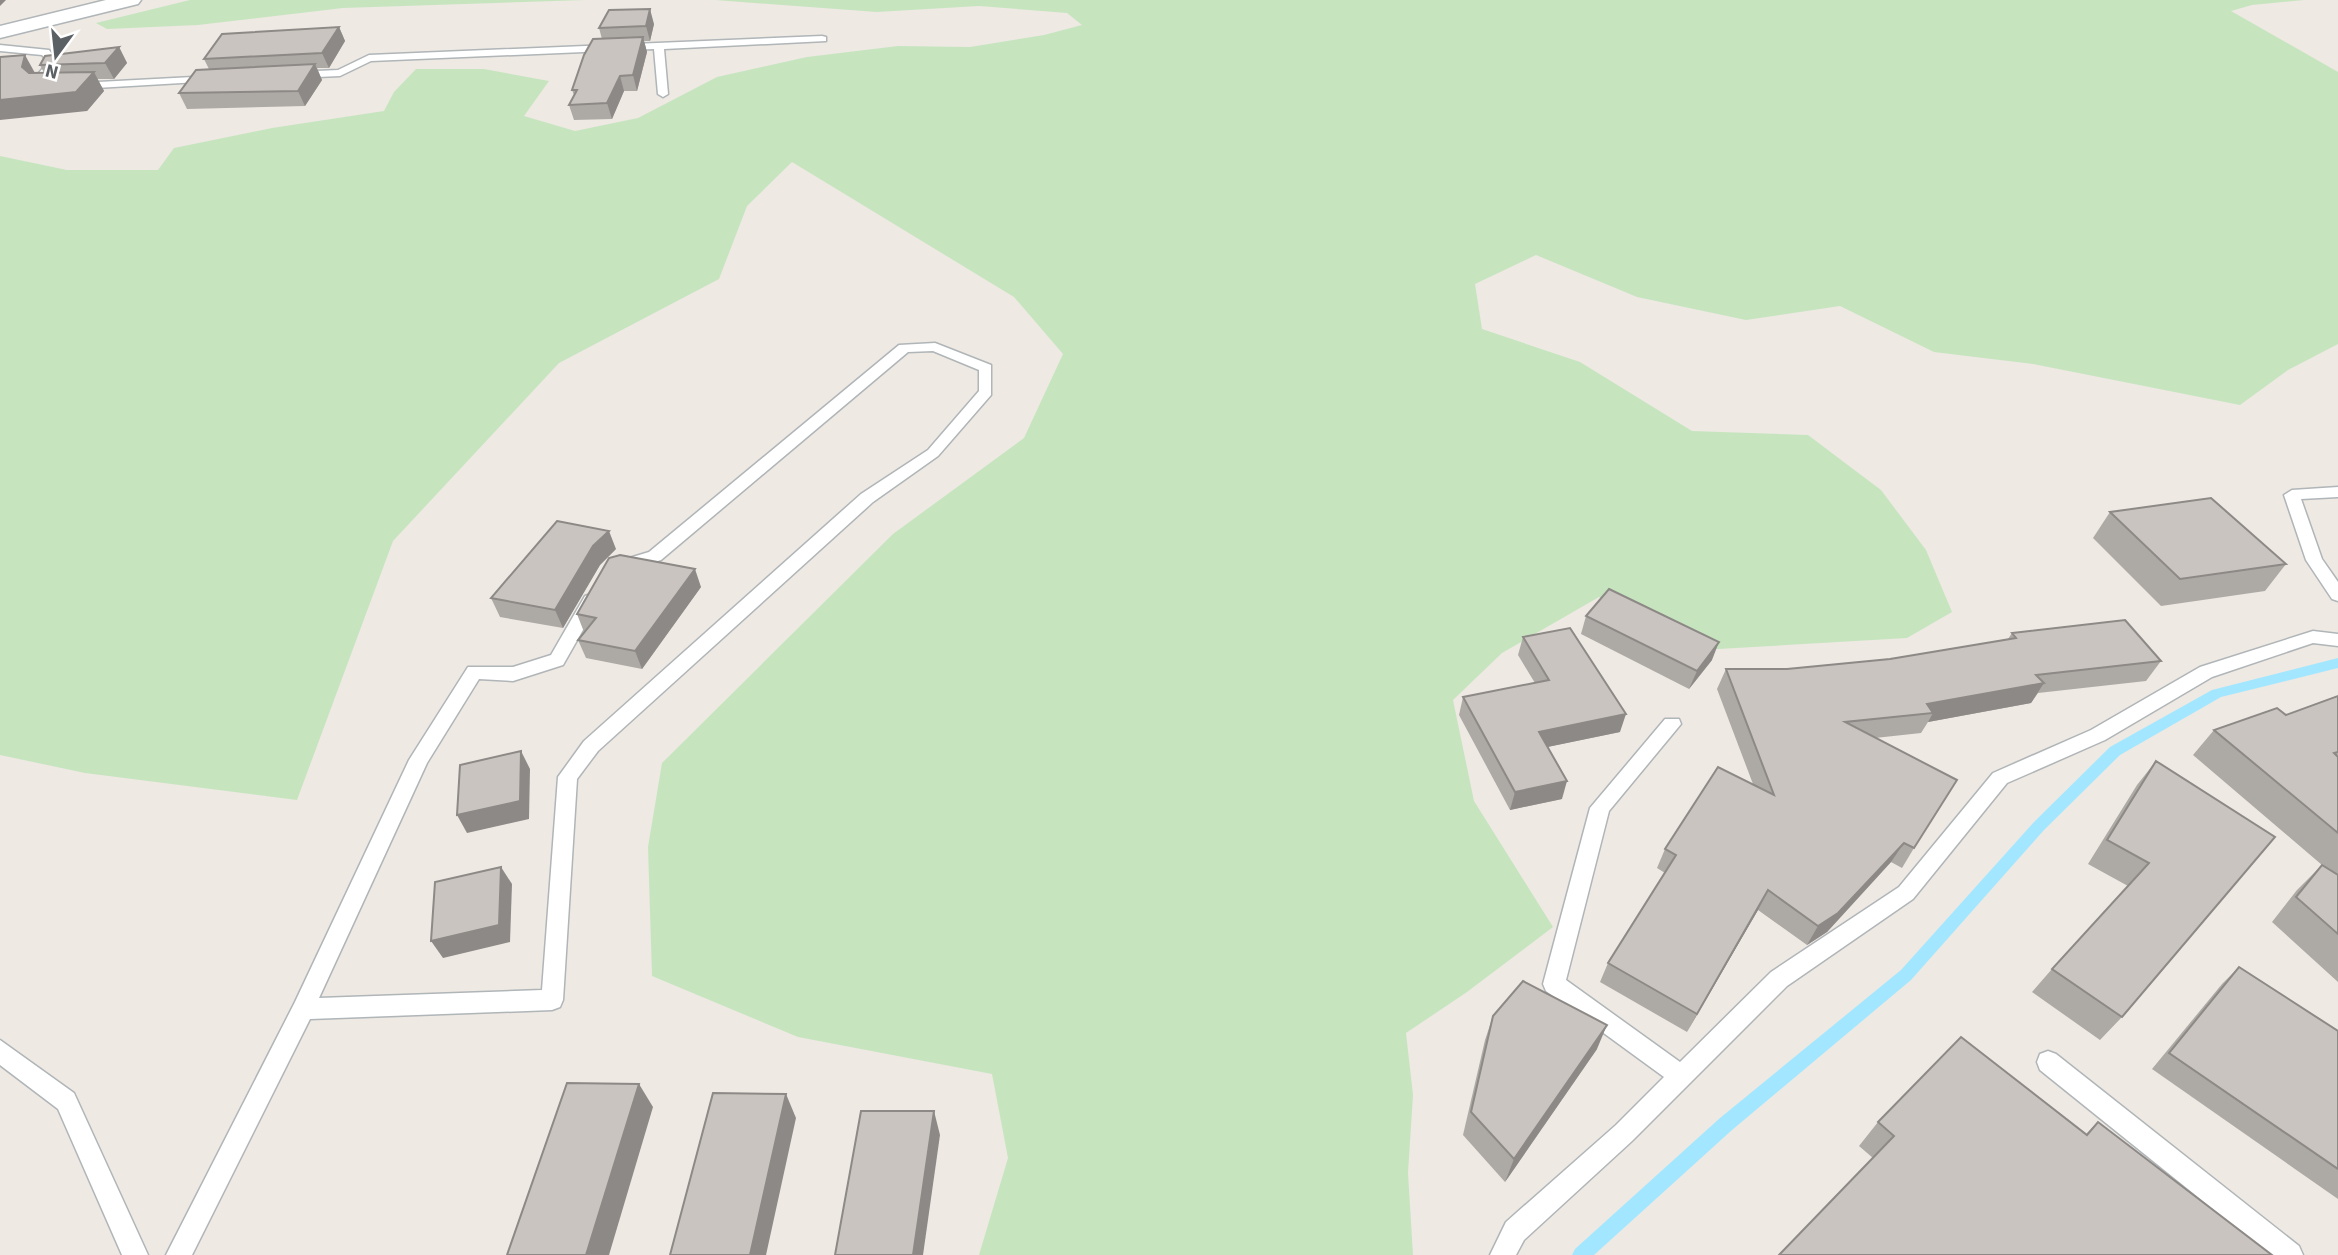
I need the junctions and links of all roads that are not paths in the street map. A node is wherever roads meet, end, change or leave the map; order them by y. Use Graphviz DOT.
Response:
graph roads {
  1 [pos="131,0"];
  2 [pos="0,32"];
  3 [pos="822,38"];
  4 [pos="659,46"];
  5 [pos="0,48"];
  6 [pos="284,76"];
  7 [pos="229,79"];
  8 [pos="663,94"];
  9 [pos="2338,492"];
  10 [pos="2338,595"];
  11 [pos="2338,640"];
  12 [pos="1672,724"];
  13 [pos="303,1009"];
  14 [pos="0,1051"];
  15 [pos="2048,1062"];
  16 [pos="1681,1076"];
  17 [pos="135,1255"];
  18 [pos="179,1255"];
  19 [pos="1503,1255"];
  20 [pos="2290,1255"];
  1 -- 2 [label="street"];
  3 -- 4 [label="lane"];
  4 -- 6 [label="lane"];
  4 -- 8 [label="lane"];
  5 -- 7 [label="lane"];
  9 -- 10 [label="lane"];
  11 -- 16 [label="lane"];
  12 -- 16 [label="lane"];
  13 -- 13 [label="lane"];
  13 -- 18 [label="lane"];
  14 -- 17 [label="lane"];
  15 -- 20 [label="lane"];
  16 -- 19 [label="lane"];
}
